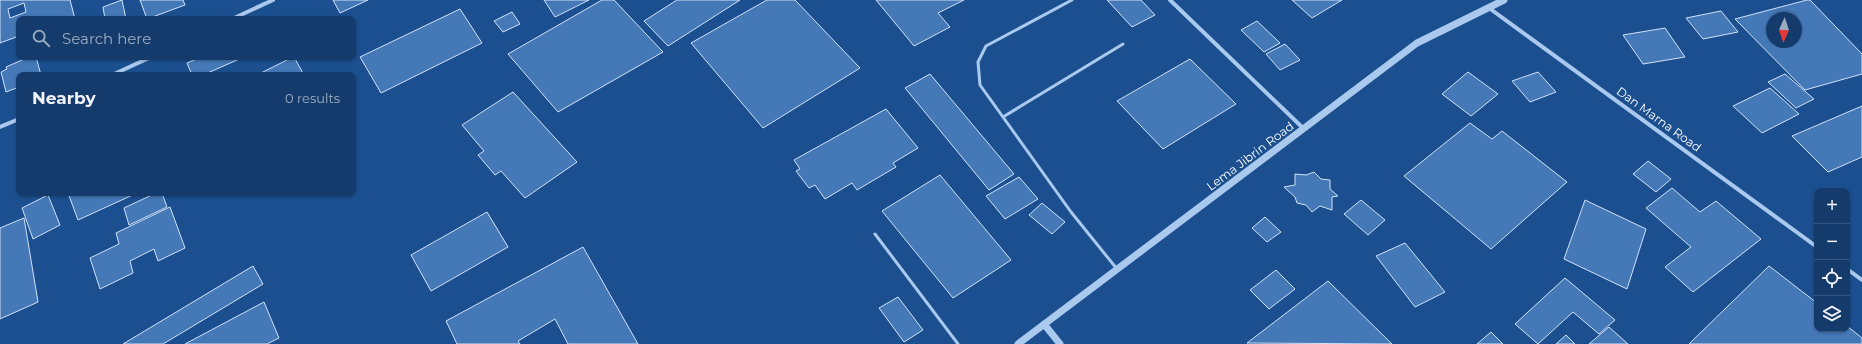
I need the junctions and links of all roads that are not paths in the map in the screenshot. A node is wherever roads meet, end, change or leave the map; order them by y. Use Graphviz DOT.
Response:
graph roads {
  1 [pos="272,0"];
  2 [pos="1072,0"];
  3 [pos="1170,0"];
  4 [pos="1504,0"];
  5 [pos="1489,8"];
  6 [pos="238,16"];
  7 [pos="1122,44"];
  8 [pos="144,60"];
  9 [pos="118,72"];
  10 [pos="1002,117"];
  11 [pos="16,120"];
  12 [pos="0,128"];
  13 [pos="1304,128"];
  14 [pos="875,234"];
  15 [pos="1814,245"];
  16 [pos="1117,269"];
  17 [pos="1850,271"];
  18 [pos="1862,280"];
  19 [pos="1044,324"];
  20 [pos="958,344"];
  21 [pos="1018,344"];
  22 [pos="1060,344"];
  1 -- 6 [label="street"];
  2 -- 10 [label="lane"];
  3 -- 13 [label="street"];
  4 -- 5 [label="street, Lema Jibrin Road"];
  5 -- 13 [label="street, Lema Jibrin Road"];
  5 -- 15 [label="street, Dan Marna Road"];
  7 -- 10 [label="lane"];
  8 -- 9 [label="street"];
  10 -- 16 [label="lane"];
  11 -- 12 [label="street"];
  13 -- 16 [label="street, Lema Jibrin Road"];
  14 -- 20 [label="lane"];
  16 -- 19 [label="street, Lema Jibrin Road"];
  17 -- 18 [label="street"];
  19 -- 21 [label="street, Lema Jibrin Road"];
  19 -- 22 [label="street"];
}
